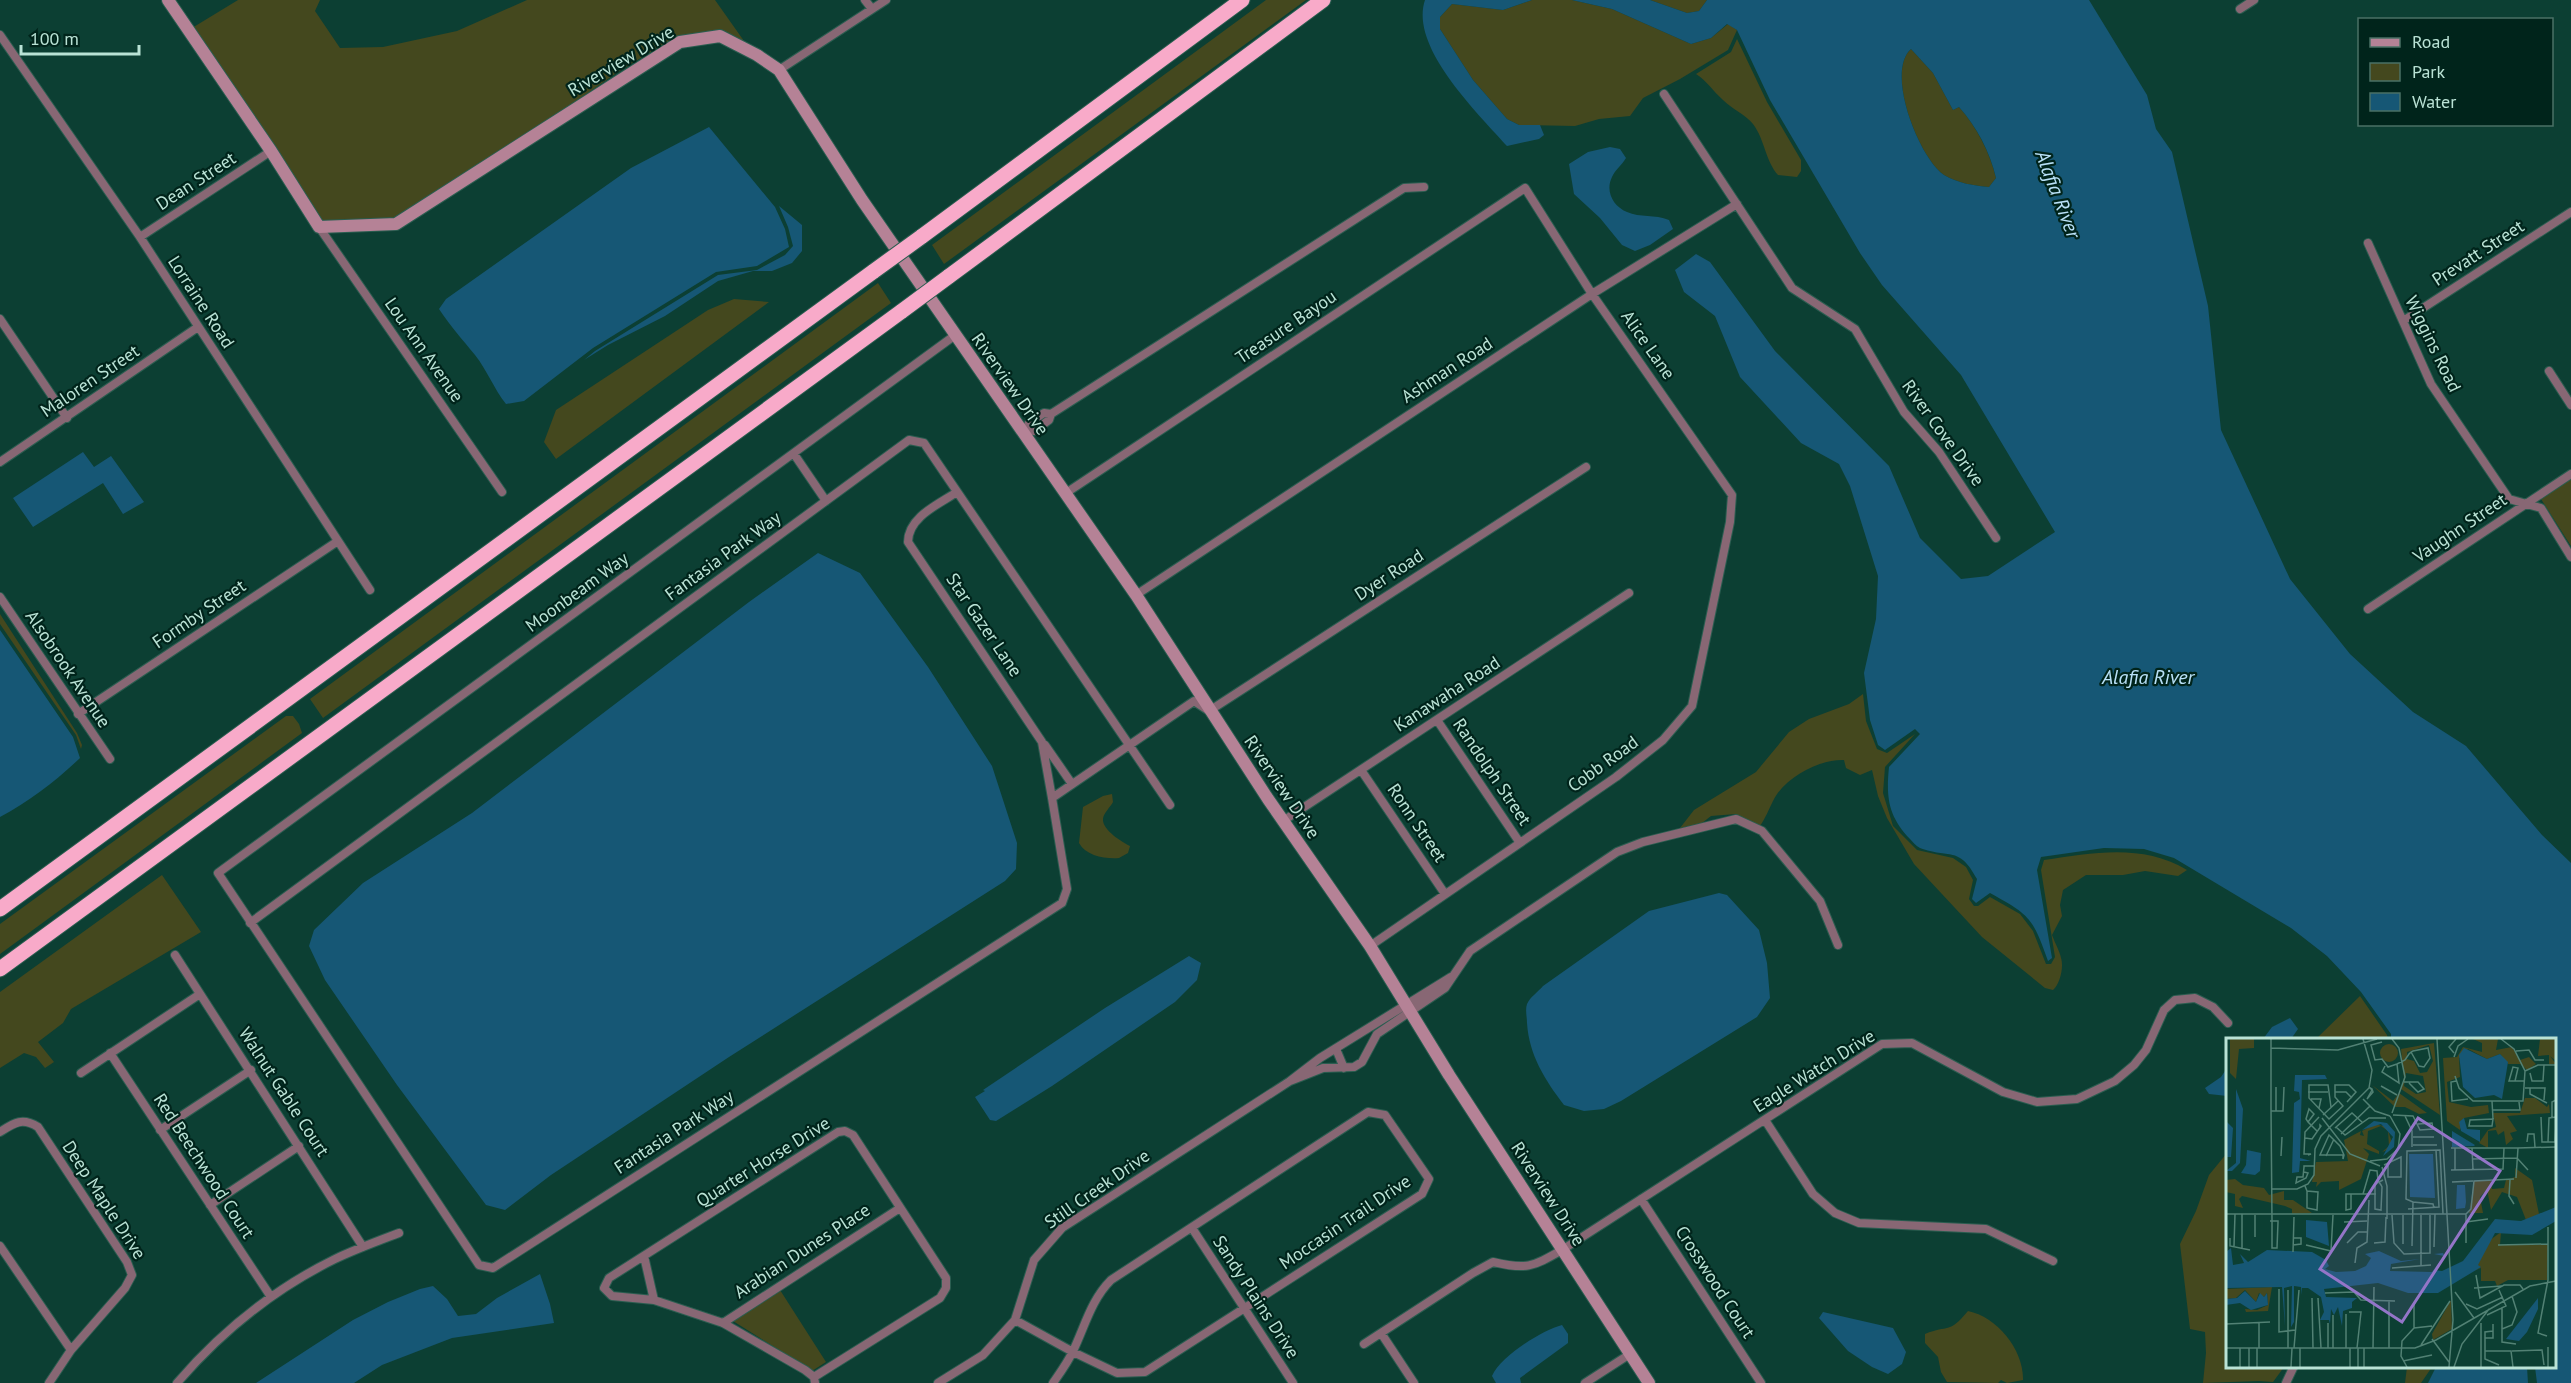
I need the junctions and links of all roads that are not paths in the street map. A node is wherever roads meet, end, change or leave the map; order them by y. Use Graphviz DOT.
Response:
graph roads {
  1 [pos="168,0"];
  2 [pos="865,0"];
  3 [pos="886,0"];
  4 [pos="1242,0"];
  5 [pos="1323,0"];
  6 [pos="2254,0"];
  7 [pos="872,9"];
  8 [pos="2240,9"];
  9 [pos="0,35"];
  10 [pos="779,70"];
  11 [pos="1664,94"];
  12 [pos="271,152"];
  13 [pos="1424,187"];
  14 [pos="1525,188"];
  15 [pos="1737,204"];
  16 [pos="2571,212"];
  17 [pos="319,227"];
  18 [pos="140,237"];
  19 [pos="2368,243"];
  20 [pos="1592,294"];
  21 [pos="0,319"];
  22 [pos="2403,321"];
  23 [pos="198,327"];
  24 [pos="954,336"];
  25 [pos="2549,371"];
  26 [pos="2571,405"];
  27 [pos="67,418"];
  28 [pos="1025,431"];
  29 [pos="794,454"];
  30 [pos="0,462"];
  31 [pos="1586,467"];
  32 [pos="2571,474"];
  33 [pos="502,492"];
  34 [pos="957,492"];
  35 [pos="1066,494"];
  36 [pos="826,501"];
  37 [pos="2527,503"];
  38 [pos="1730,522"];
  39 [pos="1996,538"];
  40 [pos="338,541"];
  41 [pos="2571,557"];
  42 [pos="370,590"];
  43 [pos="1629,593"];
  44 [pos="1136,595"];
  45 [pos="0,597"];
  46 [pos="2368,609"];
  47 [pos="1209,711"];
  48 [pos="78,714"];
  49 [pos="1437,720"];
  50 [pos="1042,742"];
  51 [pos="1130,743"];
  52 [pos="110,759"];
  53 [pos="1361,770"];
  54 [pos="1072,784"];
  55 [pos="1052,798"];
  56 [pos="1170,805"];
  57 [pos="1282,821"];
  58 [pos="1520,843"];
  59 [pos="218,873"];
  60 [pos="1445,894"];
  61 [pos="0,909"];
  62 [pos="250,923"];
  63 [pos="1838,945"];
  64 [pos="1370,946"];
  65 [pos="175,955"];
  66 [pos="0,969"];
  67 [pos="200,994"];
  68 [pos="1410,1008"];
  69 [pos="2228,1023"];
  70 [pos="1336,1049"];
  71 [pos="110,1053"];
  72 [pos="1344,1068"];
  73 [pos="250,1070"];
  74 [pos="81,1073"];
  75 [pos="1290,1081"];
  76 [pos="1765,1120"];
  77 [pos="160,1130"];
  78 [pos="0,1132"];
  79 [pos="299,1146"];
  80 [pos="1641,1199"];
  81 [pos="210,1205"];
  82 [pos="900,1208"];
  83 [pos="1192,1228"];
  84 [pos="399,1233"];
  85 [pos="0,1246"];
  86 [pos="363,1247"];
  87 [pos="1562,1250"];
  88 [pos="644,1256"];
  89 [pos="2053,1261"];
  90 [pos="271,1297"];
  91 [pos="654,1300"];
  92 [pos="1245,1309"];
  93 [pos="1015,1320"];
  94 [pos="723,1323"];
  95 [pos="1381,1333"];
  96 [pos="1364,1344"];
  97 [pos="71,1350"];
  98 [pos="1072,1353"];
  99 [pos="1630,1354"];
  100 [pos="2293,1368"];
  101 [pos="814,1380"];
  102 [pos="49,1383"];
  103 [pos="177,1383"];
  104 [pos="938,1383"];
  105 [pos="1053,1383"];
  106 [pos="1293,1383"];
  107 [pos="1414,1383"];
  108 [pos="1586,1383"];
  109 [pos="1649,1383"];
  110 [pos="1761,1383"];
  111 [pos="2286,1383"];
  1 -- 12 [label="street"];
  2 -- 7 [label="street"];
  3 -- 7 [label="street"];
  4 -- 61 [label="highway, bridge"];
  5 -- 66 [label="highway, bridge"];
  6 -- 8 [label="street"];
  7 -- 10 [label="street"];
  9 -- 18 [label="street, Lorraine Road"];
  10 -- 17 [label="street, Riverview Drive"];
  10 -- 24 [label="street, Riverview Drive"];
  11 -- 15 [label="street"];
  12 -- 17 [label="street"];
  12 -- 18 [label="street, Dean Street"];
  13 -- 28 [label="street"];
  14 -- 20 [label="street, Alice Lane"];
  14 -- 35 [label="street, Treasure Bayou"];
  15 -- 20 [label="street, Ashman Road"];
  15 -- 39 [label="street, River Cove Drive"];
  16 -- 22 [label="street, Prevatt Street"];
  17 -- 33 [label="street, Lou Ann Avenue"];
  18 -- 23 [label="street, Lorraine Road"];
  19 -- 22 [label="street, Wiggins Road"];
  20 -- 38 [label="street, Alice Lane"];
  20 -- 44 [label="street, Ashman Road"];
  21 -- 27 [label="street"];
  22 -- 37 [label="street, Wiggins Road"];
  23 -- 27 [label="street, Maloren Street"];
  23 -- 40 [label="street, Lorraine Road"];
  24 -- 28 [label="street, Riverview Drive"];
  24 -- 29 [label="street, Moonbeam Way"];
  25 -- 26 [label="street"];
  27 -- 30 [label="street, Maloren Street"];
  28 -- 35 [label="street, Riverview Drive"];
  29 -- 36 [label="street"];
  29 -- 59 [label="street, Moonbeam Way"];
  31 -- 47 [label="street, Dyer Road"];
  32 -- 37 [label="street, Vaughn Street"];
  34 -- 36 [label="street, Fantasia Park Way"];
  34 -- 50 [label="street, Star Gazer Lane"];
  34 -- 51 [label="street, Fantasia Park Way"];
  35 -- 44 [label="street, Riverview Drive"];
  36 -- 62 [label="street, Fantasia Park Way"];
  37 -- 41 [label="street, Wiggins Road"];
  37 -- 46 [label="street, Vaughn Street"];
  38 -- 58 [label="street, Cobb Road"];
  40 -- 42 [label="street, Lorraine Road"];
  40 -- 48 [label="street, Formby Street"];
  43 -- 49 [label="street, Kanawaha Road"];
  44 -- 47 [label="street, Riverview Drive"];
  45 -- 48 [label="street, Alsobrook Avenue"];
  47 -- 51 [label="street"];
  47 -- 57 [label="street, Riverview Drive"];
  48 -- 52 [label="street, Alsobrook Avenue"];
  49 -- 53 [label="street, Kanawaha Road"];
  49 -- 58 [label="street, Randolph Street"];
  50 -- 54 [label="street"];
  50 -- 55 [label="street, Star Gazer Lane"];
  51 -- 54 [label="street"];
  51 -- 56 [label="street, Fantasia Park Way"];
  53 -- 57 [label="street, Kanawaha Road"];
  53 -- 60 [label="street, Ronn Street"];
  54 -- 55 [label="street"];
  55 -- 62 [label="street, Fantasia Park Way"];
  57 -- 64 [label="street, Riverview Drive"];
  58 -- 60 [label="street, Cobb Road"];
  59 -- 62 [label="street, Fantasia Park Way"];
  60 -- 64 [label="street, Cobb Road"];
  63 -- 68 [label="street"];
  64 -- 68 [label="street, Riverview Drive"];
  65 -- 67 [label="street, Walnut Gable Court"];
  67 -- 71 [label="street"];
  67 -- 73 [label="street, Walnut Gable Court"];
  68 -- 70 [label="street, Still Creek Drive"];
  68 -- 72 [label="street, Still Creek Drive"];
  68 -- 87 [label="street, Riverview Drive"];
  69 -- 76 [label="street, Eagle Watch Drive"];
  70 -- 72 [label="street"];
  70 -- 75 [label="street, Still Creek Drive"];
  71 -- 74 [label="street"];
  71 -- 77 [label="street, Red Beechwood Court"];
  72 -- 75 [label="street, Still Creek Drive"];
  73 -- 77 [label="street"];
  73 -- 79 [label="street, Walnut Gable Court"];
  75 -- 93 [label="street, Still Creek Drive"];
  76 -- 80 [label="street, Eagle Watch Drive"];
  76 -- 89 [label="street"];
  77 -- 81 [label="street, Red Beechwood Court"];
  78 -- 97 [label="street, Deep Maple Drive"];
  79 -- 81 [label="street"];
  79 -- 86 [label="street, Walnut Gable Court"];
  80 -- 87 [label="street, Eagle Watch Drive"];
  80 -- 110 [label="street, Crosswood Court"];
  81 -- 90 [label="street, Red Beechwood Court"];
  82 -- 88 [label="street, Quarter Horse Drive"];
  82 -- 94 [label="street, Arabian Dunes Place"];
  82 -- 101 [label="street, Quarter Horse Drive"];
  83 -- 92 [label="street, Sandy Plains Drive"];
  83 -- 92 [label="street, Moccasin Trail Drive"];
  83 -- 98 [label="street, Moccasin Trail Drive"];
  84 -- 86 [label="street"];
  85 -- 97 [label="street"];
  86 -- 90 [label="street"];
  87 -- 95 [label="street, Eagle Watch Drive"];
  87 -- 99 [label="street, Riverview Drive"];
  88 -- 91 [label="street"];
  88 -- 91 [label="street, Quarter Horse Drive"];
  90 -- 103 [label="street"];
  91 -- 94 [label="street, Quarter Horse Drive"];
  92 -- 98 [label="street, Moccasin Trail Drive"];
  92 -- 106 [label="street, Sandy Plains Drive"];
  93 -- 98 [label="street, Moccasin Trail Drive"];
  93 -- 104 [label="street, Still Creek Drive"];
  94 -- 101 [label="street, Quarter Horse Drive"];
  95 -- 96 [label="street, Eagle Watch Drive"];
  95 -- 107 [label="street"];
  97 -- 102 [label="street, Deep Maple Drive"];
  98 -- 105 [label="street, Moccasin Trail Drive"];
  99 -- 108 [label="street"];
  99 -- 109 [label="street, Riverview Drive"];
  100 -- 111 [label="street"];
}
